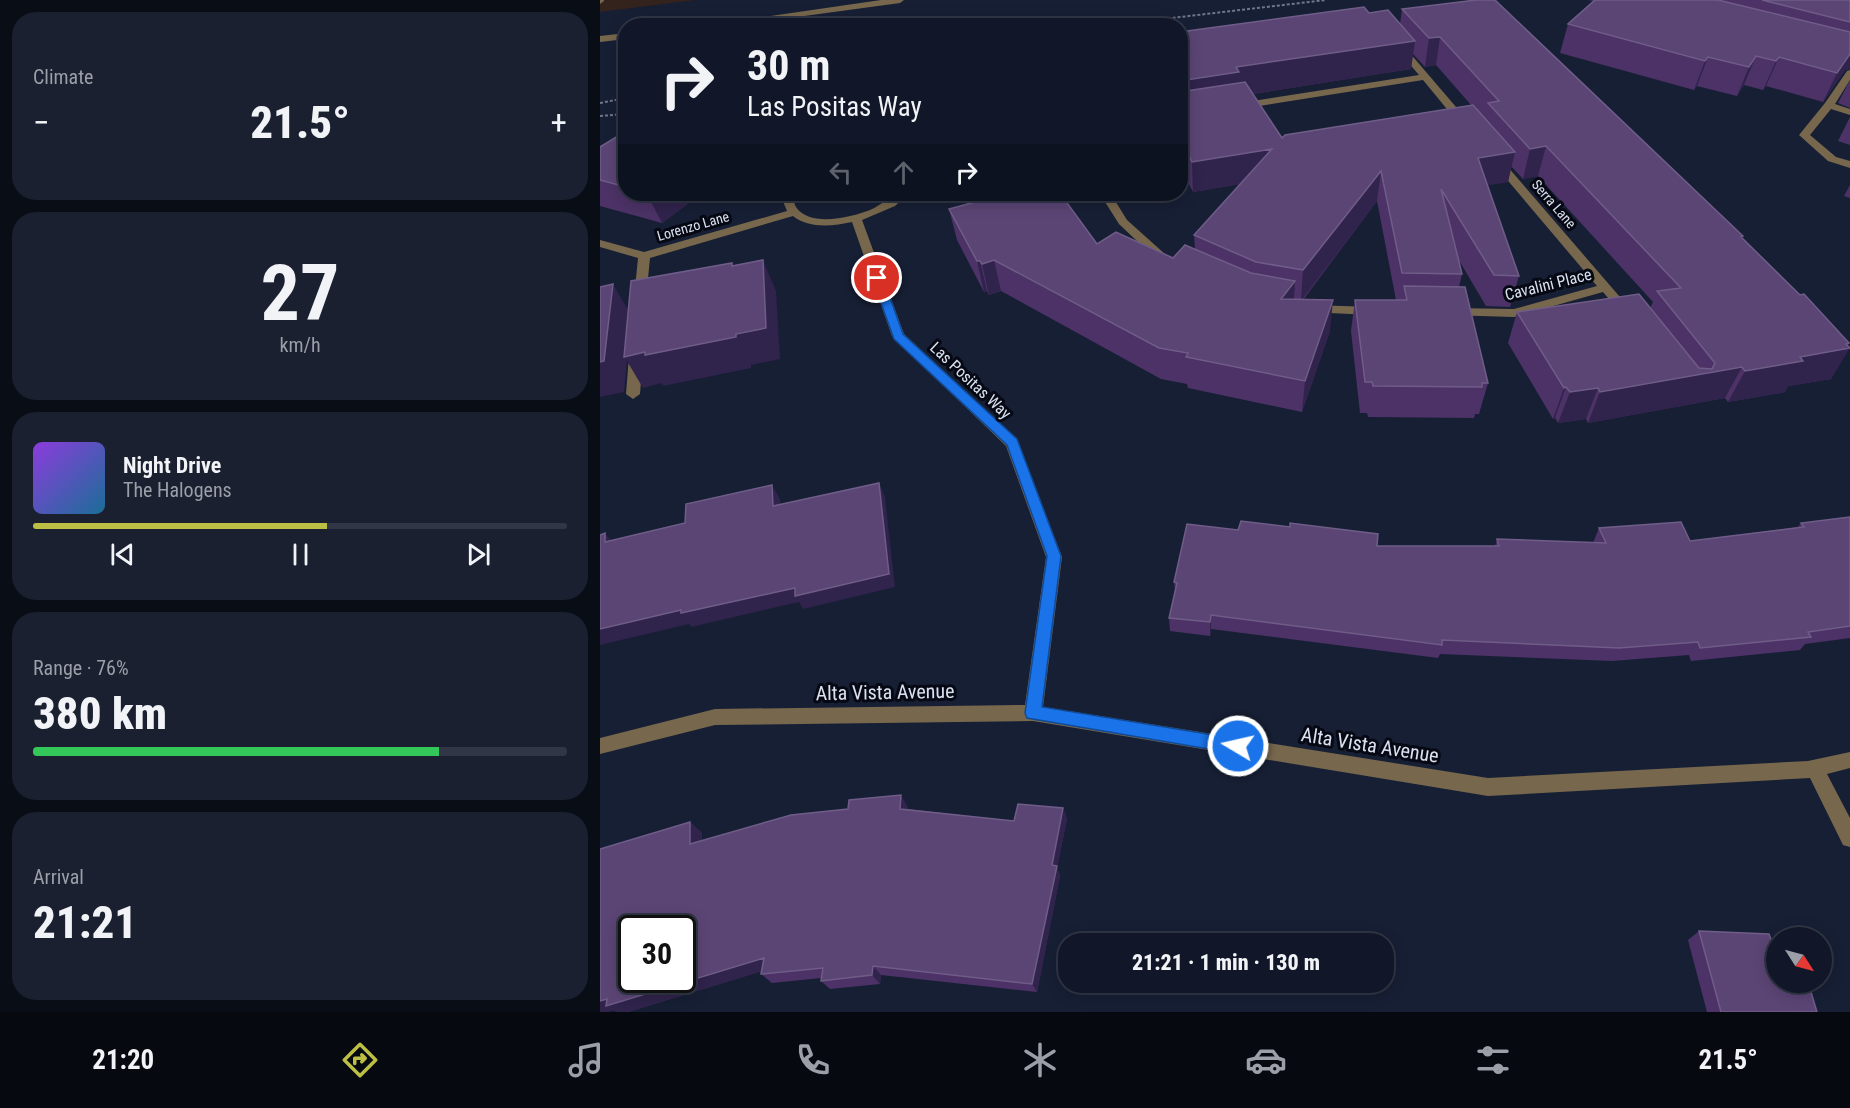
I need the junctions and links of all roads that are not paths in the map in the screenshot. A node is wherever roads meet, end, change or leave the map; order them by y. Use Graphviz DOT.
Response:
graph roads {
  1 [pos="900,0"];
  2 [pos="884,1"];
  3 [pos="763,18"];
  4 [pos="1390,36"];
  5 [pos="618,37"];
  6 [pos="600,39"];
  7 [pos="1850,73"];
  8 [pos="1424,77"];
  9 [pos="1829,105"];
  10 [pos="1227,108"];
  11 [pos="1850,112"];
  12 [pos="1474,134"];
  13 [pos="1490,152"];
  14 [pos="1850,165"];
  15 [pos="787,201"];
  16 [pos="894,201"];
  17 [pos="1110,201"];
  18 [pos="794,212"];
  19 [pos="856,219"];
  20 [pos="600,243"];
  21 [pos="644,256"];
  22 [pos="1169,262"];
  23 [pos="1607,287"];
  24 [pos="1303,308"];
  25 [pos="1390,311"];
  26 [pos="1435,312"];
  27 [pos="639,314"];
  28 [pos="1635,323"];
  29 [pos="637,337"];
  30 [pos="633,394"];
  31 [pos="1033,713"];
  32 [pos="600,746"];
  33 [pos="1850,760"];
  34 [pos="1815,769"];
  35 [pos="1850,838"];
  1 -- 2 [label="street"];
  2 -- 3 [label="street"];
  4 -- 8 [label="street"];
  5 -- 6 [label="street"];
  7 -- 9 [label="street"];
  8 -- 10 [label="street"];
  8 -- 12 [label="street"];
  9 -- 11 [label="street"];
  9 -- 14 [label="street"];
  13 -- 23 [label="street, Serra Lane"];
  15 -- 18 [label="street"];
  16 -- 19 [label="street"];
  17 -- 22 [label="street"];
  18 -- 19 [label="street"];
  18 -- 21 [label="street, Lorenzo Lane"];
  19 -- 31 [label="street, Las Positas Way"];
  20 -- 21 [label="street, Lorenzo Lane"];
  21 -- 27 [label="street"];
  23 -- 26 [label="street, Cavalini Place"];
  23 -- 28 [label="street, Serra Lane"];
  24 -- 25 [label="street"];
  29 -- 30 [label="street"];
  31 -- 32 [label="street, Alta Vista Avenue"];
  31 -- 34 [label="street, Alta Vista Avenue"];
  33 -- 34 [label="street, Alta Vista Avenue"];
  34 -- 35 [label="street"];
}
